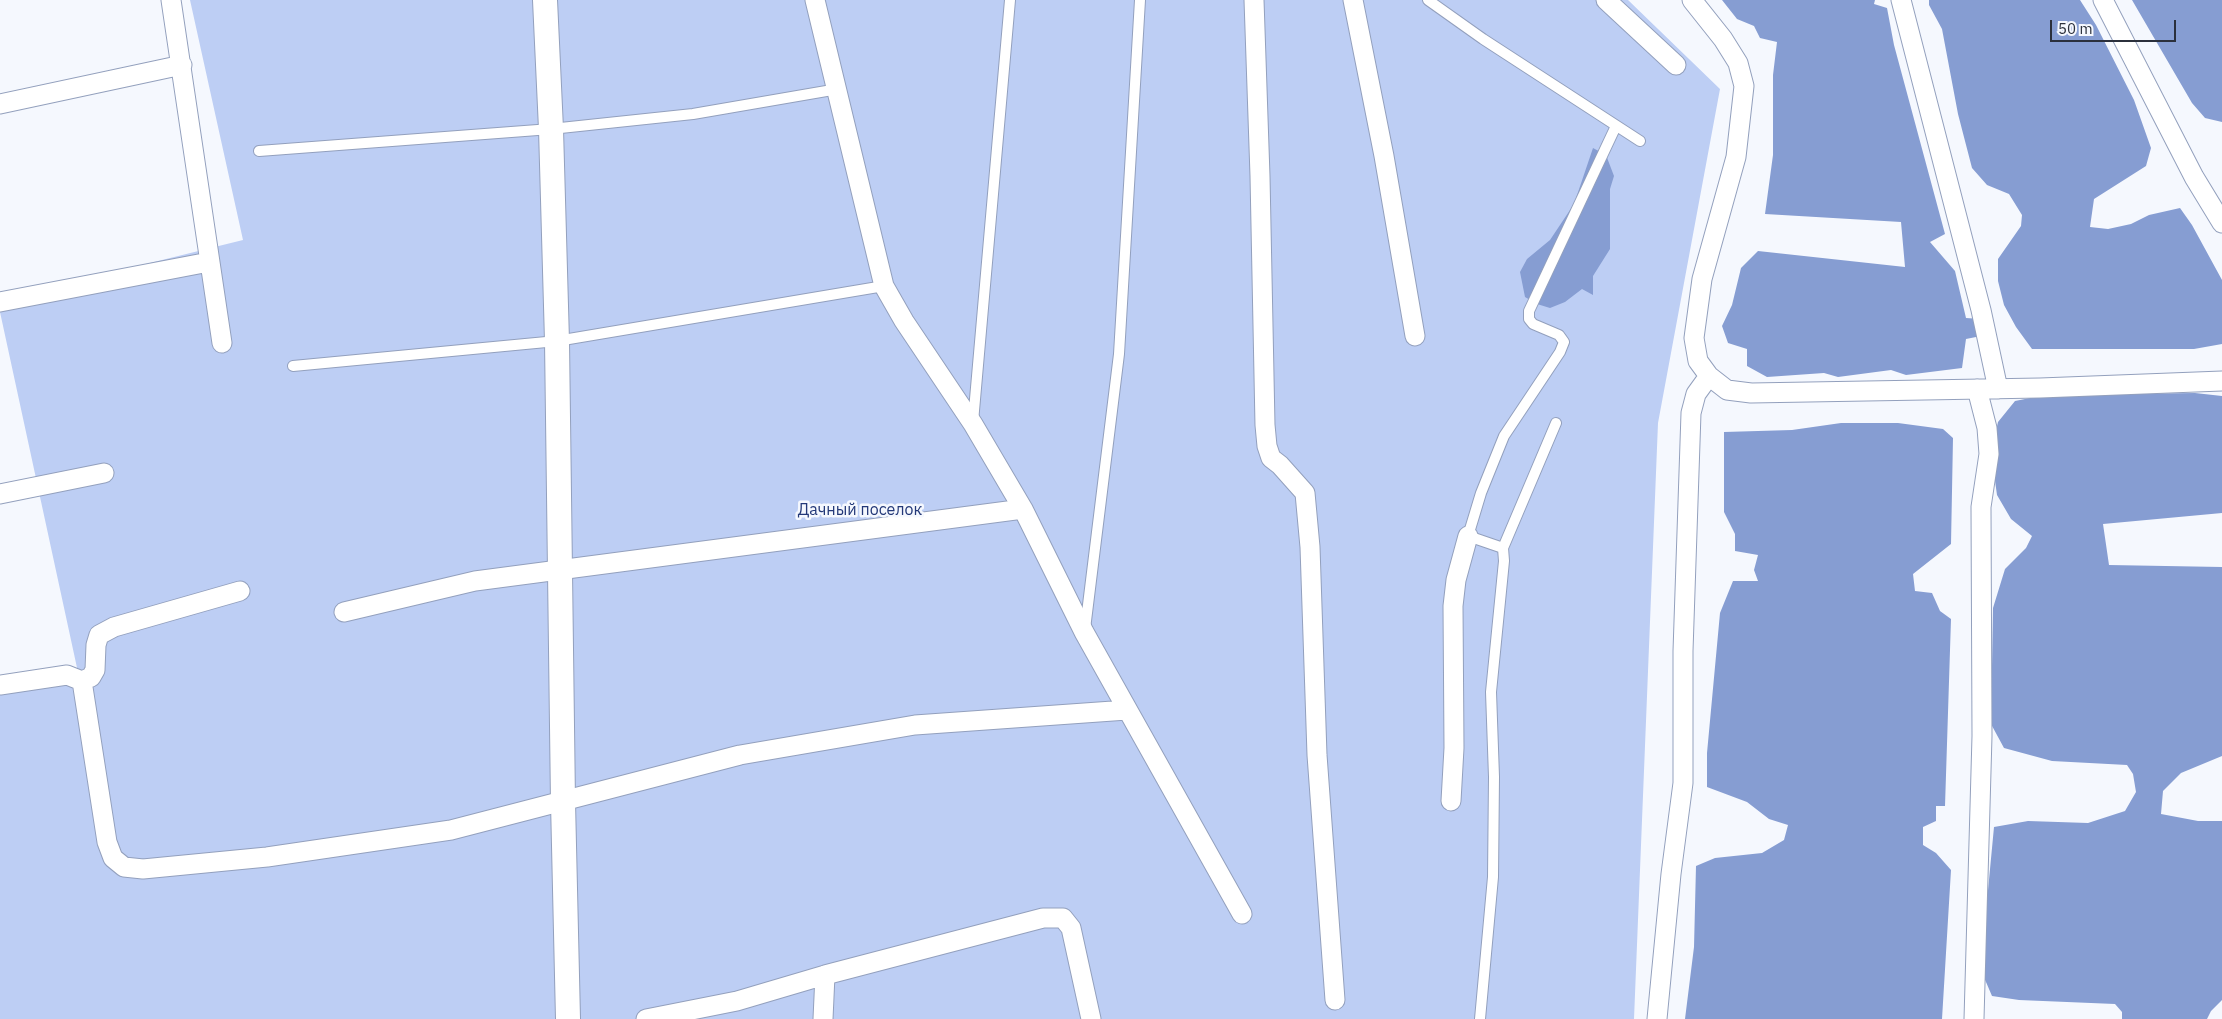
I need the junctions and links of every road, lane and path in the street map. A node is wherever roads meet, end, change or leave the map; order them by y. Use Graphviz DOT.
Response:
graph roads {
  1 [pos="171,0"];
  2 [pos="545,0"];
  3 [pos="815,0"];
  4 [pos="1010,0"];
  5 [pos="1140,0"];
  6 [pos="1254,0"];
  7 [pos="1353,0"];
  8 [pos="1428,0"];
  9 [pos="1606,0"];
  10 [pos="1692,0"];
  11 [pos="1901,0"];
  12 [pos="2103,0"];
  13 [pos="1676,64"];
  14 [pos="182,65"];
  15 [pos="838,89"];
  16 [pos="0,104"];
  17 [pos="1616,126"];
  18 [pos="551,129"];
  19 [pos="1640,141"];
  20 [pos="258,151"];
  21 [pos="2222,222"];
  22 [pos="209,262"];
  23 [pos="884,286"];
  24 [pos="0,302"];
  25 [pos="1416,336"];
  26 [pos="557,341"];
  27 [pos="222,344"];
  28 [pos="293,366"];
  29 [pos="1709,376"];
  30 [pos="2222,381"];
  31 [pos="1977,389"];
  32 [pos="1998,389"];
  33 [pos="1556,423"];
  34 [pos="973,424"];
  35 [pos="104,473"];
  36 [pos="0,494"];
  37 [pos="1024,509"];
  38 [pos="1468,536"];
  39 [pos="1503,548"];
  40 [pos="561,569"];
  41 [pos="240,591"];
  42 [pos="344,612"];
  43 [pos="1084,632"];
  44 [pos="82,681"];
  45 [pos="0,685"];
  46 [pos="1126,710"];
  47 [pos="1451,801"];
  48 [pos="563,802"];
  49 [pos="1242,914"];
  50 [pos="825,975"];
  51 [pos="1334,1000"];
  52 [pos="657,1018"];
  53 [pos="568,1019"];
  54 [pos="823,1019"];
  55 [pos="1092,1019"];
  56 [pos="1480,1019"];
  57 [pos="1657,1019"];
  58 [pos="1974,1019"];
  1 -- 14 [label="street"];
  2 -- 18 [label="street"];
  3 -- 15 [label="street"];
  4 -- 34 [label="lane"];
  5 -- 43 [label="lane"];
  6 -- 51 [label="street"];
  7 -- 25 [label="street"];
  8 -- 17 [label="lane"];
  9 -- 13 [label="street"];
  10 -- 29 [label="street"];
  11 -- 32 [label="street"];
  12 -- 21 [label="street"];
  14 -- 16 [label="street"];
  14 -- 22 [label="street"];
  15 -- 18 [label="lane"];
  15 -- 23 [label="street"];
  17 -- 19 [label="lane"];
  17 -- 38 [label="lane"];
  18 -- 20 [label="lane"];
  18 -- 26 [label="street"];
  22 -- 24 [label="street"];
  22 -- 27 [label="street"];
  23 -- 26 [label="lane"];
  23 -- 34 [label="street"];
  26 -- 28 [label="lane"];
  26 -- 40 [label="street"];
  29 -- 31 [label="street"];
  29 -- 57 [label="street"];
  30 -- 32 [label="street"];
  31 -- 32 [label="street"];
  31 -- 58 [label="street"];
  33 -- 39 [label="lane"];
  34 -- 37 [label="street"];
  35 -- 36 [label="street"];
  37 -- 40 [label="street"];
  37 -- 43 [label="street"];
  38 -- 39 [label="lane"];
  38 -- 47 [label="street"];
  39 -- 56 [label="lane"];
  40 -- 42 [label="street"];
  40 -- 48 [label="street"];
  41 -- 44 [label="street"];
  43 -- 46 [label="street"];
  44 -- 45 [label="street"];
  44 -- 48 [label="street"];
  46 -- 48 [label="street"];
  46 -- 49 [label="street"];
  48 -- 53 [label="street"];
  50 -- 52 [label="street"];
  50 -- 54 [label="street"];
  50 -- 55 [label="street"];
}
